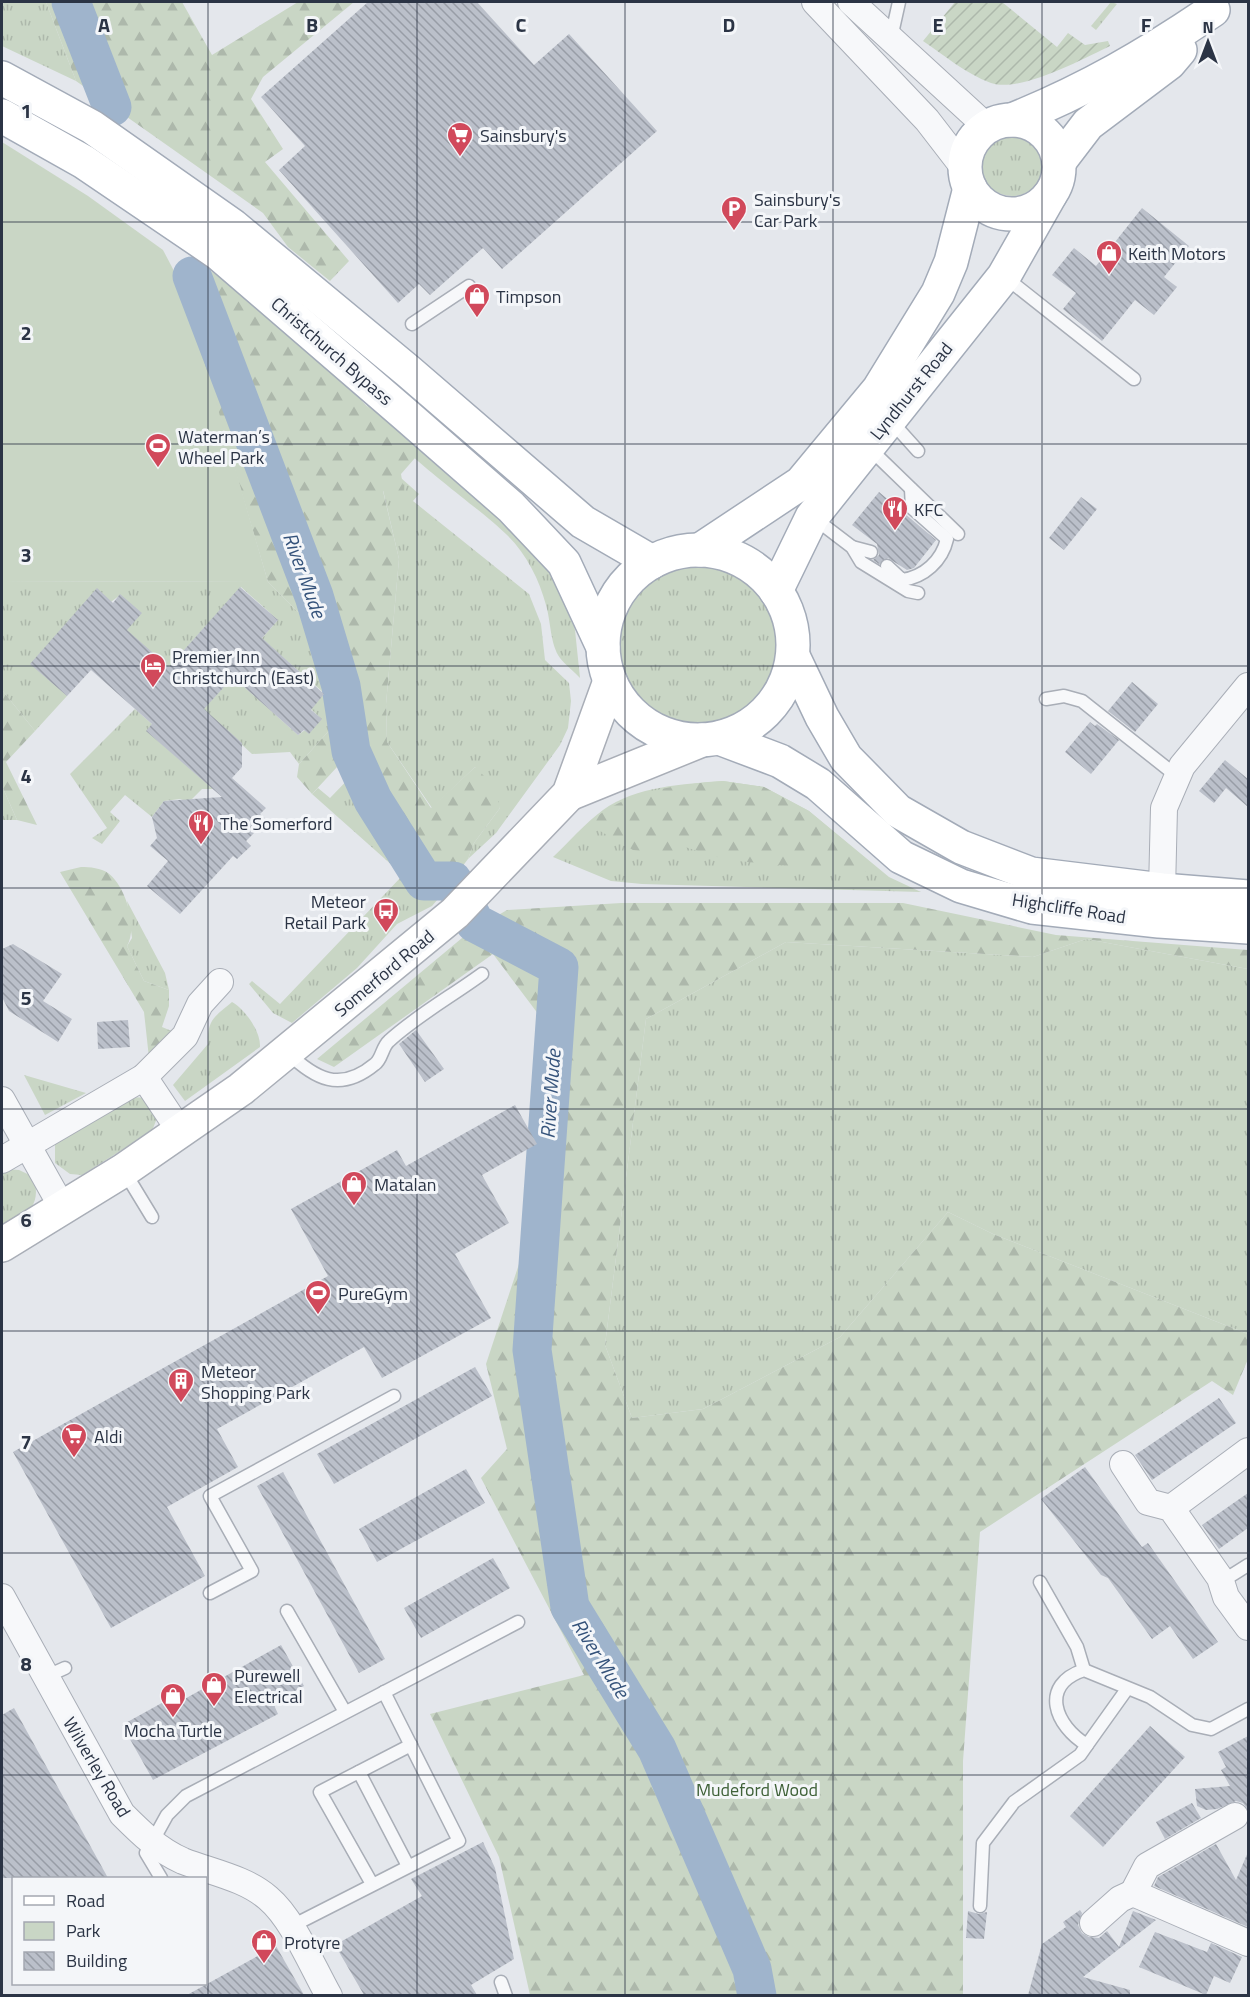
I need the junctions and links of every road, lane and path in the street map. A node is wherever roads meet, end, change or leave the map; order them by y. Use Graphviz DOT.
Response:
graph roads {
  1 [pos="815,2"];
  2 [pos="851,2"];
  3 [pos="899,2"];
  4 [pos="1216,6"];
  5 [pos="891,40"];
  6 [pos="2,78"];
  7 [pos="2,116"];
  8 [pos="999,123"];
  9 [pos="1059,162"];
  10 [pos="967,178"];
  11 [pos="1050,195"];
  12 [pos="1004,276"];
  13 [pos="469,286"];
  14 [pos="412,324"];
  15 [pos="1134,379"];
  16 [pos="888,418"];
  17 [pos="867,446"];
  18 [pos="918,451"];
  19 [pos="911,489"];
  20 [pos="812,517"];
  21 [pos="958,534"];
  22 [pos="852,547"];
  23 [pos="700,550"];
  24 [pos="871,552"];
  25 [pos="652,562"];
  26 [pos="887,566"];
  27 [pos="776,591"];
  28 [pos="918,593"];
  29 [pos="603,648"];
  30 [pos="793,656"];
  31 [pos="610,681"];
  32 [pos="1248,686"];
  33 [pos="1046,699"];
  34 [pos="711,739"];
  35 [pos="1178,777"];
  36 [pos="569,794"];
  37 [pos="1162,890"];
  38 [pos="1248,897"];
  39 [pos="1248,927"];
  40 [pos="482,974"];
  41 [pos="220,982"];
  42 [pos="286,1051"];
  43 [pos="144,1077"];
  44 [pos="2,1100"];
  45 [pos="180,1131"];
  46 [pos="27,1145"];
  47 [pos="2,1160"];
  48 [pos="124,1170"];
  49 [pos="62,1207"];
  50 [pos="152,1217"];
  51 [pos="2,1245"];
  52 [pos="394,1396"];
  53 [pos="1248,1452"];
  54 [pos="1123,1464"];
  55 [pos="1171,1508"];
  56 [pos="1248,1565"];
  57 [pos="1040,1582"];
  58 [pos="1221,1582"];
  59 [pos="210,1593"];
  60 [pos="2,1597"];
  61 [pos="287,1611"];
  62 [pos="518,1622"];
  63 [pos="1248,1627"];
  64 [pos="1084,1670"];
  65 [pos="1127,1689"];
  66 [pos="384,1692"];
  67 [pos="1248,1709"];
  68 [pos="345,1712"];
  69 [pos="411,1745"];
  70 [pos="1088,1745"];
  71 [pos="359,1772"];
  72 [pos="1235,1816"];
  73 [pos="150,1843"];
  74 [pos="408,1866"];
  75 [pos="160,1877"];
  76 [pos="372,1884"];
  77 [pos="1133,1893"];
  78 [pos="980,1906"];
  79 [pos="1093,1923"];
  80 [pos="290,1927"];
  81 [pos="1248,1943"];
  82 [pos="501,1982"];
  83 [pos="329,1995"];
  84 [pos="506,1995"];
  1 -- 10 [label="street"];
  2 -- 5 [label="street"];
  3 -- 5 [label="lane"];
  4 -- 8 [label="main road"];
  4 -- 9 [label="main road"];
  5 -- 8 [label="street"];
  6 -- 25 [label="main road, Christchurch Bypass"];
  7 -- 29 [label="main road, Christchurch Bypass"];
  8 -- 9 [label="main road"];
  8 -- 10 [label="main road"];
  9 -- 11 [label="main road"];
  10 -- 11 [label="main road"];
  10 -- 23 [label="main road, Lyndhurst Road"];
  11 -- 12 [label="main road, Lyndhurst Road"];
  12 -- 15 [label="lane"];
  12 -- 16 [label="main road, Lyndhurst Road"];
  13 -- 14 [label="lane"];
  16 -- 17 [label="main road, Lyndhurst Road"];
  16 -- 18 [label="lane"];
  17 -- 19 [label="lane"];
  17 -- 20 [label="main road, Lyndhurst Road"];
  19 -- 21 [label="lane"];
  19 -- 26 [label="lane"];
  20 -- 22 [label="lane"];
  20 -- 27 [label="main road, Lyndhurst Road"];
  22 -- 24 [label="lane"];
  22 -- 28 [label="lane"];
  23 -- 25 [label="main road"];
  23 -- 27 [label="main road"];
  25 -- 29 [label="main road"];
  27 -- 30 [label="main road"];
  29 -- 31 [label="main road"];
  30 -- 34 [label="main road"];
  30 -- 37 [label="main road, Highcliffe Road"];
  31 -- 34 [label="main road"];
  31 -- 36 [label="main road, Somerford Road"];
  32 -- 35 [label="street"];
  33 -- 35 [label="lane"];
  34 -- 36 [label="main road, Somerford Road"];
  34 -- 39 [label="main road, Highcliffe Road"];
  35 -- 37 [label="street"];
  36 -- 42 [label="main road, Somerford Road"];
  37 -- 38 [label="main road, Highcliffe Road"];
  40 -- 42 [label="lane"];
  41 -- 43 [label="street"];
  42 -- 45 [label="main road, Somerford Road"];
  43 -- 45 [label="street"];
  43 -- 46 [label="street"];
  44 -- 46 [label="street"];
  45 -- 48 [label="main road, Somerford Road"];
  46 -- 47 [label="street"];
  46 -- 49 [label="street"];
  48 -- 49 [label="main road, Somerford Road"];
  48 -- 50 [label="lane"];
  49 -- 51 [label="main road, Somerford Road"];
  52 -- 59 [label="lane"];
  53 -- 55 [label="street"];
  54 -- 55 [label="street"];
  55 -- 58 [label="street"];
  56 -- 58 [label="lane"];
  57 -- 64 [label="lane"];
  58 -- 63 [label="street"];
  60 -- 73 [label="street, Wilverley Road"];
  61 -- 68 [label="lane"];
  62 -- 66 [label="lane"];
  64 -- 65 [label="lane"];
  64 -- 70 [label="lane"];
  65 -- 67 [label="lane"];
  65 -- 70 [label="lane"];
  66 -- 68 [label="lane"];
  66 -- 69 [label="lane"];
  68 -- 73 [label="lane"];
  69 -- 71 [label="lane"];
  69 -- 74 [label="lane"];
  70 -- 78 [label="lane"];
  71 -- 74 [label="lane"];
  71 -- 76 [label="lane"];
  72 -- 77 [label="street"];
  73 -- 75 [label="lane"];
  73 -- 80 [label="street, Wilverley Road"];
  74 -- 76 [label="lane"];
  76 -- 80 [label="lane"];
  77 -- 79 [label="street"];
  77 -- 81 [label="street"];
  80 -- 83 [label="street, Wilverley Road"];
  82 -- 84 [label="lane"];
}
